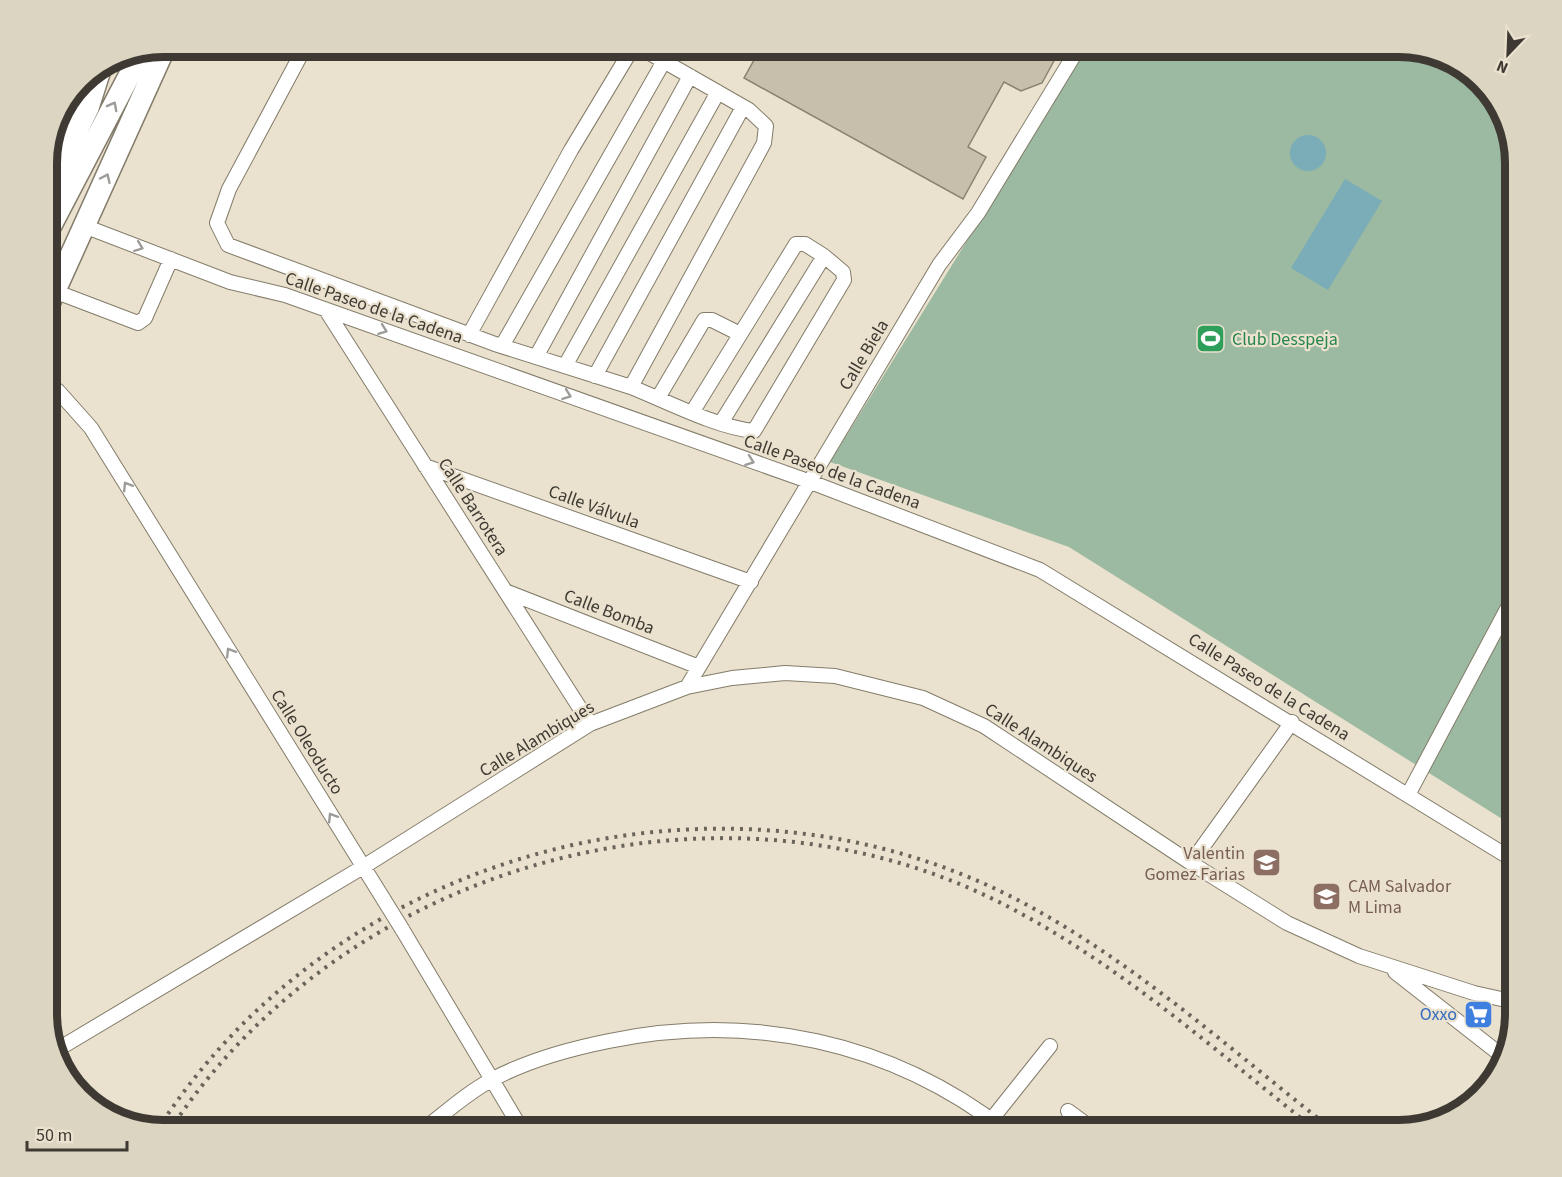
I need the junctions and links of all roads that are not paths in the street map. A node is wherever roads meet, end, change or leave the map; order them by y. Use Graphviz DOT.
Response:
graph roads {
  1 [pos="160,57"];
  2 [pos="299,57"];
  3 [pos="627,57"];
  4 [pos="657,57"];
  5 [pos="1072,57"];
  6 [pos="138,61"];
  7 [pos="664,61"];
  8 [pos="690,76"];
  9 [pos="97,80"];
  10 [pos="718,92"];
  11 [pos="743,107"];
  12 [pos="57,172"];
  13 [pos="57,214"];
  14 [pos="84,226"];
  15 [pos="824,256"];
  16 [pos="171,259"];
  17 [pos="57,287"];
  18 [pos="57,302"];
  19 [pos="326,310"];
  20 [pos="740,334"];
  21 [pos="469,335"];
  22 [pos="502,346"];
  23 [pos="536,357"];
  24 [pos="565,366"];
  25 [pos="595,376"];
  26 [pos="631,387"];
  27 [pos="57,392"];
  28 [pos="658,398"];
  29 [pos="693,411"];
  30 [pos="722,423"];
  31 [pos="425,466"];
  32 [pos="808,481"];
  33 [pos="751,582"];
  34 [pos="505,591"];
  35 [pos="1505,613"];
  36 [pos="699,667"];
  37 [pos="687,687"];
  38 [pos="1292,722"];
  39 [pos="590,724"];
  40 [pos="1408,795"];
  41 [pos="1505,855"];
  42 [pos="1191,863"];
  43 [pos="363,867"];
  44 [pos="1386,965"];
  45 [pos="1505,1000"];
  46 [pos="63,1046"];
  47 [pos="1050,1046"];
  48 [pos="1497,1052"];
  49 [pos="491,1080"];
  50 [pos="1068,1111"];
  51 [pos="438,1120"];
  52 [pos="515,1120"];
  53 [pos="991,1120"];
  54 [pos="1080,1120"];
  14 -- 1 [label="highway, one-way"];
  2 -- 21 [label="street"];
  3 -- 21 [label="street"];
  4 -- 7 [label="street"];
  5 -- 32 [label="street, Calle Biela"];
  13 -- 6 [label="highway, one-way"];
  7 -- 8 [label="street"];
  7 -- 22 [label="street"];
  8 -- 10 [label="street"];
  8 -- 23 [label="street"];
  9 -- 12 [label="highway"];
  10 -- 11 [label="street"];
  10 -- 24 [label="street"];
  11 -- 25 [label="street"];
  11 -- 26 [label="street"];
  14 -- 16 [label="street, Calle Paseo de la Cadena, one-way"];
  14 -- 17 [label="highway"];
  15 -- 20 [label="street"];
  15 -- 30 [label="street"];
  15 -- 30 [label="street"];
  16 -- 18 [label="street"];
  16 -- 19 [label="street, Calle Paseo de la Cadena"];
  19 -- 31 [label="street, Calle Barrotera"];
  19 -- 32 [label="street, Calle Paseo de la Cadena, one-way"];
  20 -- 28 [label="street"];
  20 -- 29 [label="street"];
  21 -- 22 [label="street"];
  22 -- 23 [label="street"];
  23 -- 24 [label="street"];
  24 -- 25 [label="street"];
  25 -- 26 [label="street"];
  26 -- 28 [label="street"];
  43 -- 27 [label="street, Calle Oleoducto, one-way"];
  28 -- 29 [label="street"];
  29 -- 30 [label="street"];
  31 -- 33 [label="street, Calle Válvula"];
  31 -- 34 [label="street, Calle Barrotera"];
  32 -- 33 [label="street, Calle Biela"];
  32 -- 38 [label="street, Calle Paseo de la Cadena"];
  33 -- 36 [label="street, Calle Biela"];
  34 -- 36 [label="street, Calle Bomba"];
  34 -- 39 [label="street, Calle Barrotera"];
  35 -- 40 [label="street"];
  36 -- 37 [label="street, Calle Biela"];
  37 -- 39 [label="street, Calle Alambiques"];
  37 -- 42 [label="street, Calle Alambiques"];
  38 -- 40 [label="street, Calle Paseo de la Cadena"];
  38 -- 42 [label="street"];
  39 -- 43 [label="street, Calle Alambiques"];
  40 -- 41 [label="street, Calle Paseo de la Cadena"];
  42 -- 44 [label="street, Calle Alambiques"];
  43 -- 46 [label="street, Calle Alambiques"];
  43 -- 49 [label="street, Calle Oleoducto, bridge"];
  44 -- 45 [label="street"];
  44 -- 48 [label="street"];
  47 -- 53 [label="street"];
  49 -- 51 [label="street"];
  49 -- 52 [label="street, Calle Oleoducto"];
  49 -- 53 [label="street"];
  50 -- 54 [label="street"];
}
